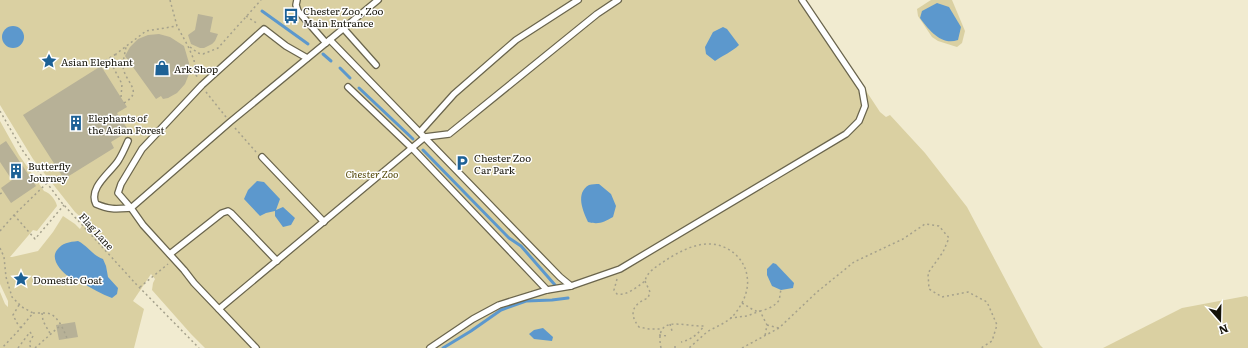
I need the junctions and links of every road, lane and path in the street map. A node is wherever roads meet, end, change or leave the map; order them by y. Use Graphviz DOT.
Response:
graph roads {
  1 [pos="170,0"];
  2 [pos="261,0"];
  3 [pos="297,0"];
  4 [pos="378,0"];
  5 [pos="578,0"];
  6 [pos="618,0"];
  7 [pos="802,0"];
  8 [pos="246,16"];
  9 [pos="177,26"];
  10 [pos="344,28"];
  11 [pos="264,29"];
  12 [pos="328,41"];
  13 [pos="188,46"];
  14 [pos="126,47"];
  15 [pos="116,54"];
  16 [pos="307,58"];
  17 [pos="106,60"];
  18 [pos="101,63"];
  19 [pos="112,65"];
  20 [pos="376,65"];
  21 [pos="202,85"];
  22 [pos="348,87"];
  23 [pos="121,98"];
  24 [pos="124,103"];
  25 [pos="0,111"];
  26 [pos="420,132"];
  27 [pos="425,137"];
  28 [pos="128,141"];
  29 [pos="413,149"];
  30 [pos="262,157"];
  31 [pos="47,183"];
  32 [pos="4,192"];
  33 [pos="0,194"];
  34 [pos="64,205"];
  35 [pos="132,208"];
  36 [pos="14,215"];
  37 [pos="324,222"];
  38 [pos="0,231"];
  39 [pos="0,248"];
  40 [pos="172,257"];
  41 [pos="277,261"];
  42 [pos="620,269"];
  43 [pos="645,281"];
  44 [pos="570,286"];
  45 [pos="140,288"];
  46 [pos="547,290"];
  47 [pos="781,290"];
  48 [pos="742,303"];
  49 [pos="19,305"];
  50 [pos="219,309"];
  51 [pos="760,311"];
  52 [pos="33,313"];
  53 [pos="42,313"];
  54 [pos="730,318"];
  55 [pos="670,324"];
  56 [pos="61,325"];
  57 [pos="767,325"];
  58 [pos="21,328"];
  59 [pos="663,328"];
  60 [pos="779,328"];
  61 [pos="672,332"];
  62 [pos="659,334"];
  63 [pos="51,335"];
  64 [pos="667,336"];
  65 [pos="765,336"];
  66 [pos="67,338"];
  67 [pos="681,342"];
  68 [pos="2,348"];
  69 [pos="18,348"];
  70 [pos="31,348"];
  71 [pos="34,348"];
  72 [pos="199,348"];
  73 [pos="256,348"];
  74 [pos="430,348"];
  75 [pos="661,348"];
  76 [pos="689,348"];
  77 [pos="742,348"];
  78 [pos="981,348"];
  1 -- 9 [label="path"];
  2 -- 8 [label="path"];
  3 -- 12 [label="lane"];
  4 -- 10 [label="lane"];
  5 -- 26 [label="lane"];
  6 -- 27 [label="lane"];
  7 -- 42 [label="lane"];
  8 -- 11 [label="path"];
  8 -- 13 [label="path"];
  9 -- 13 [label="path"];
  9 -- 14 [label="path"];
  10 -- 12 [label="lane"];
  10 -- 20 [label="lane"];
  11 -- 16 [label="lane"];
  11 -- 21 [label="lane"];
  12 -- 16 [label="lane"];
  12 -- 26 [label="lane"];
  13 -- 21 [label="path"];
  14 -- 15 [label="path"];
  14 -- 24 [label="path"];
  15 -- 17 [label="path"];
  15 -- 19 [label="path"];
  16 -- 35 [label="lane"];
  17 -- 18 [label="path"];
  17 -- 19 [label="path"];
  19 -- 23 [label="path"];
  21 -- 35 [label="lane"];
  22 -- 29 [label="lane"];
  25 -- 31 [label="path, Flag Lane"];
  26 -- 27 [label="lane"];
  27 -- 29 [label="lane"];
  27 -- 44 [label="lane"];
  28 -- 35 [label="lane"];
  29 -- 37 [label="lane"];
  29 -- 46 [label="lane"];
  30 -- 37 [label="lane"];
  31 -- 34 [label="path, Flag Lane"];
  31 -- 36 [label="path"];
  32 -- 33 [label="path"];
  34 -- 36 [label="path"];
  34 -- 45 [label="path, Flag Lane"];
  35 -- 40 [label="lane"];
  36 -- 38 [label="path"];
  37 -- 41 [label="lane"];
  39 -- 49 [label="path"];
  40 -- 41 [label="lane"];
  40 -- 45 [label="path"];
  40 -- 50 [label="lane"];
  41 -- 50 [label="lane"];
  42 -- 43 [label="path"];
  42 -- 44 [label="lane"];
  43 -- 48 [label="path"];
  43 -- 59 [label="path"];
  44 -- 46 [label="lane"];
  45 -- 72 [label="path, Flag Lane"];
  46 -- 74 [label="lane"];
  47 -- 51 [label="path"];
  48 -- 51 [label="path"];
  48 -- 54 [label="path"];
  49 -- 52 [label="path"];
  49 -- 58 [label="path"];
  50 -- 73 [label="lane"];
  51 -- 54 [label="path"];
  51 -- 57 [label="path"];
  52 -- 53 [label="path"];
  52 -- 58 [label="path"];
  53 -- 56 [label="path"];
  53 -- 63 [label="path"];
  54 -- 76 [label="path"];
  55 -- 59 [label="path"];
  55 -- 61 [label="path"];
  55 -- 67 [label="path"];
  56 -- 63 [label="path"];
  56 -- 66 [label="path"];
  57 -- 60 [label="path"];
  57 -- 65 [label="path"];
  58 -- 68 [label="path"];
  59 -- 62 [label="path"];
  60 -- 65 [label="path"];
  60 -- 78 [label="path"];
  62 -- 64 [label="path"];
  62 -- 75 [label="path"];
  63 -- 71 [label="path"];
  65 -- 77 [label="path"];
  69 -- 70 [label="path"];
}
